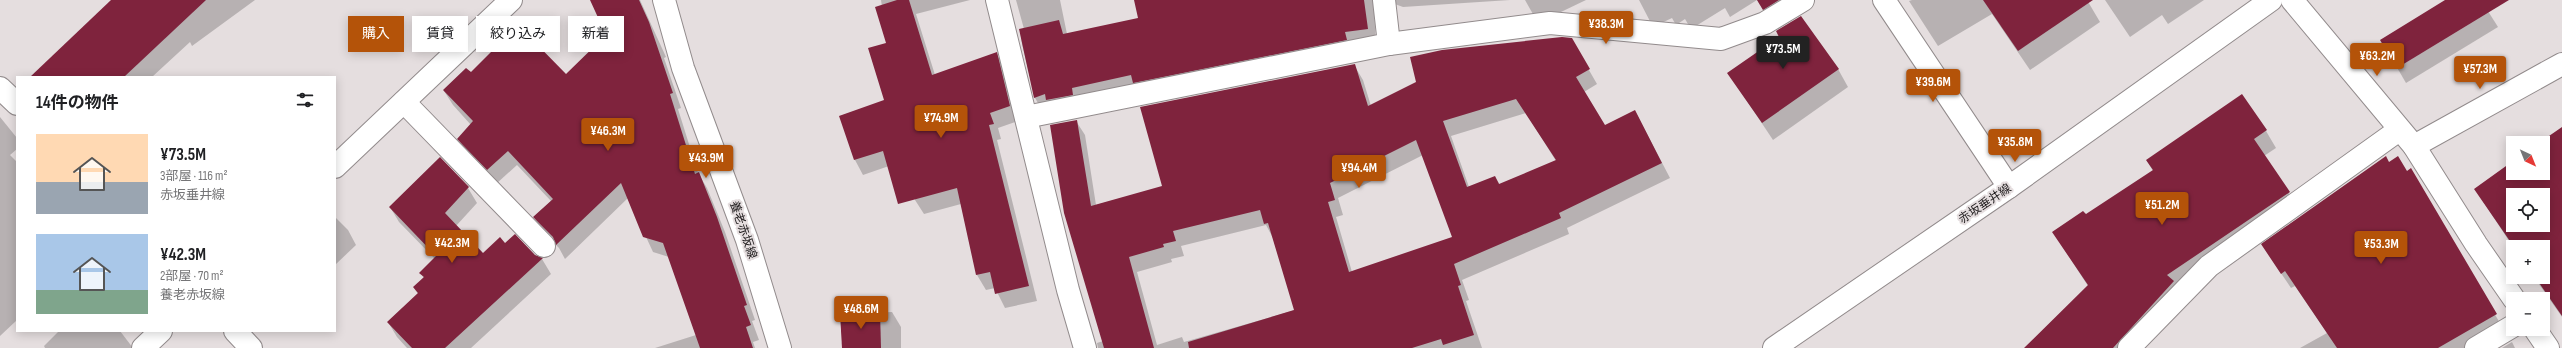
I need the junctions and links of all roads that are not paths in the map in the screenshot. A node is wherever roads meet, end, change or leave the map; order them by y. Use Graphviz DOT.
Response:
graph roads {
  1 [pos="511,0"];
  2 [pos="664,0"];
  3 [pos="997,0"];
  4 [pos="1384,0"];
  5 [pos="1803,0"];
  6 [pos="1884,0"];
  7 [pos="2271,0"];
  8 [pos="2292,0"];
  9 [pos="1389,44"];
  10 [pos="2562,64"];
  11 [pos="0,88"];
  12 [pos="404,102"];
  13 [pos="16,103"];
  14 [pos="1026,117"];
  15 [pos="2399,130"];
  16 [pos="2414,146"];
  17 [pos="336,166"];
  18 [pos="2010,187"];
  19 [pos="544,246"];
  20 [pos="2509,292"];
  21 [pos="2506,330"];
  22 [pos="160,332"];
  23 [pos="236,332"];
  24 [pos="2540,336"];
  25 [pos="143,348"];
  26 [pos="251,348"];
  27 [pos="780,348"];
  28 [pos="1085,348"];
  29 [pos="1774,348"];
  30 [pos="2129,348"];
  31 [pos="2476,348"];
  32 [pos="2548,348"];
  1 -- 12 [label="street"];
  2 -- 27 [label="street, 養老赤坂線"];
  3 -- 14 [label="street"];
  4 -- 9 [label="street"];
  5 -- 9 [label="street"];
  6 -- 18 [label="street"];
  7 -- 18 [label="street, 赤坂垂井線"];
  8 -- 15 [label="street"];
  9 -- 14 [label="street"];
  10 -- 16 [label="street"];
  11 -- 13 [label="street"];
  12 -- 17 [label="street"];
  12 -- 19 [label="street"];
  14 -- 28 [label="street"];
  15 -- 16 [label="street"];
  15 -- 30 [label="street"];
  16 -- 20 [label="street"];
  18 -- 29 [label="street, 赤坂垂井線"];
  21 -- 31 [label="street"];
  22 -- 25 [label="street"];
  23 -- 26 [label="street"];
  24 -- 32 [label="street"];
}
